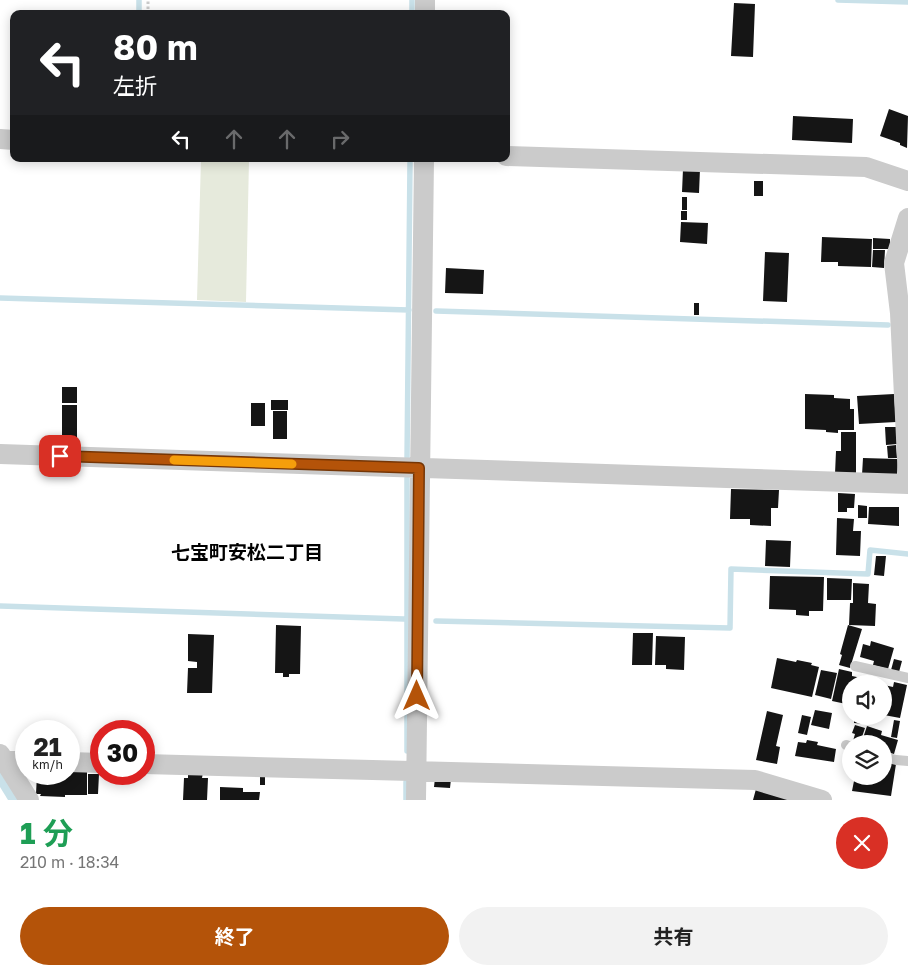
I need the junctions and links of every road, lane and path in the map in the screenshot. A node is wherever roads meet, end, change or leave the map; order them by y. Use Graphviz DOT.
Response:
graph roads {
  1 [pos="510,156"];
  2 [pos="424,162"];
  3 [pos="908,181"];
  4 [pos="908,218"];
  5 [pos="904,313"];
  6 [pos="0,454"];
  7 [pos="419,468"];
  8 [pos="908,480"];
  9 [pos="908,484"];
  10 [pos="855,666"];
  11 [pos="908,678"];
  12 [pos="2,757"];
  13 [pos="15,759"];
  14 [pos="892,759"];
  15 [pos="908,761"];
  16 [pos="155,764"];
  17 [pos="416,772"];
  18 [pos="29,800"];
  19 [pos="416,800"];
  20 [pos="822,800"];
  1 -- 3 [label="street"];
  2 -- 7 [label="street"];
  4 -- 5 [label="street"];
  5 -- 8 [label="street"];
  6 -- 7 [label="street"];
  7 -- 9 [label="street"];
  7 -- 17 [label="street"];
  10 -- 11 [label="lane"];
  12 -- 13 [label="street"];
  12 -- 18 [label="street"];
  14 -- 15 [label="lane"];
  16 -- 17 [label="street"];
  17 -- 19 [label="street"];
  17 -- 20 [label="street"];
}
